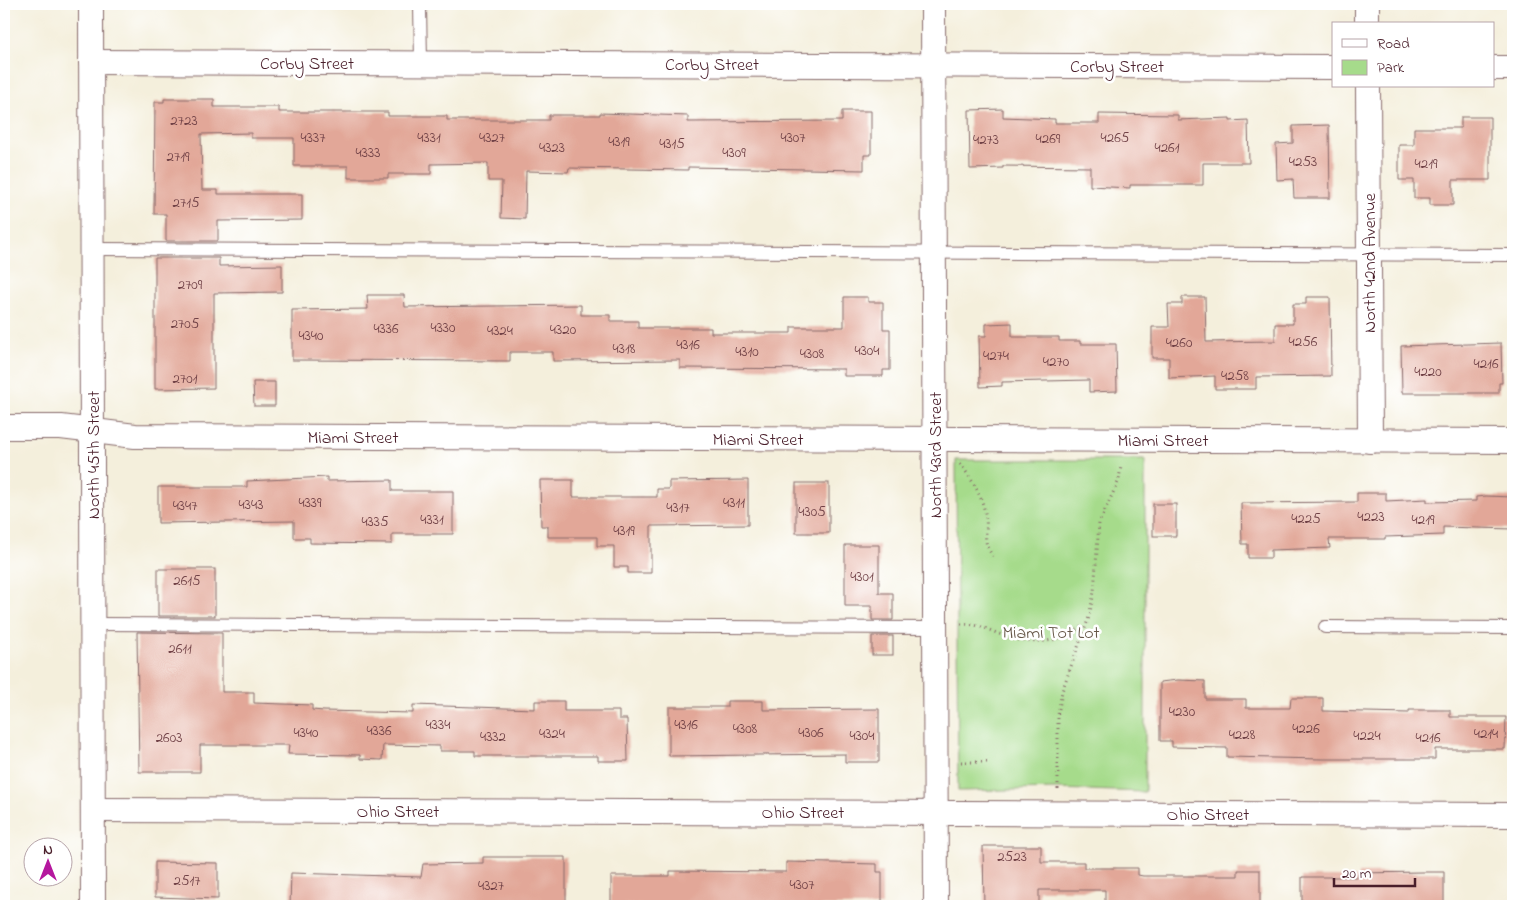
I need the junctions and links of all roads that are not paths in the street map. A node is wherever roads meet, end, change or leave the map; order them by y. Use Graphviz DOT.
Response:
graph roads {
  1 [pos="92,4"];
  2 [pos="420,4"];
  3 [pos="933,4"];
  4 [pos="1367,4"];
  5 [pos="1367,22"];
  6 [pos="92,62"];
  7 [pos="421,63"];
  8 [pos="933,65"];
  9 [pos="1332,67"];
  10 [pos="1494,68"];
  11 [pos="1513,68"];
  12 [pos="1368,88"];
  13 [pos="92,249"];
  14 [pos="934,253"];
  15 [pos="1369,255"];
  16 [pos="1513,255"];
  17 [pos="4,427"];
  18 [pos="92,431"];
  19 [pos="935,440"];
  20 [pos="1370,441"];
  21 [pos="1513,441"];
  22 [pos="93,624"];
  23 [pos="946,626"];
  24 [pos="1325,626"];
  25 [pos="1513,628"];
  26 [pos="93,810"];
  27 [pos="936,813"];
  28 [pos="1513,815"];
  29 [pos="93,906"];
  30 [pos="936,906"];
  1 -- 6 [label="street, North 45th Street"];
  2 -- 7 [label="lane"];
  3 -- 8 [label="street, North 43rd Street"];
  4 -- 5 [label="street"];
  6 -- 7 [label="street, Corby Street"];
  6 -- 13 [label="street, North 45th Street"];
  7 -- 8 [label="street, Corby Street"];
  8 -- 9 [label="street, Corby Street"];
  8 -- 14 [label="street, North 43rd Street"];
  10 -- 11 [label="street"];
  12 -- 15 [label="street, North 42nd Avenue"];
  13 -- 14 [label="lane"];
  13 -- 18 [label="street, North 45th Street"];
  14 -- 15 [label="lane"];
  14 -- 19 [label="street, North 43rd Street"];
  15 -- 16 [label="lane"];
  15 -- 20 [label="street, North 42nd Avenue"];
  17 -- 18 [label="street, Miami Street"];
  18 -- 19 [label="street, Miami Street"];
  18 -- 22 [label="street, North 45th Street"];
  19 -- 20 [label="street, Miami Street"];
  19 -- 23 [label="street, North 43rd Street"];
  20 -- 21 [label="street, Miami Street"];
  22 -- 23 [label="lane"];
  22 -- 26 [label="street, North 45th Street"];
  23 -- 27 [label="street, North 43rd Street"];
  24 -- 25 [label="lane"];
  26 -- 27 [label="street, Ohio Street"];
  26 -- 29 [label="street, North 45th Street"];
  27 -- 28 [label="street, Ohio Street"];
  27 -- 30 [label="street, North 43rd Street"];
}
